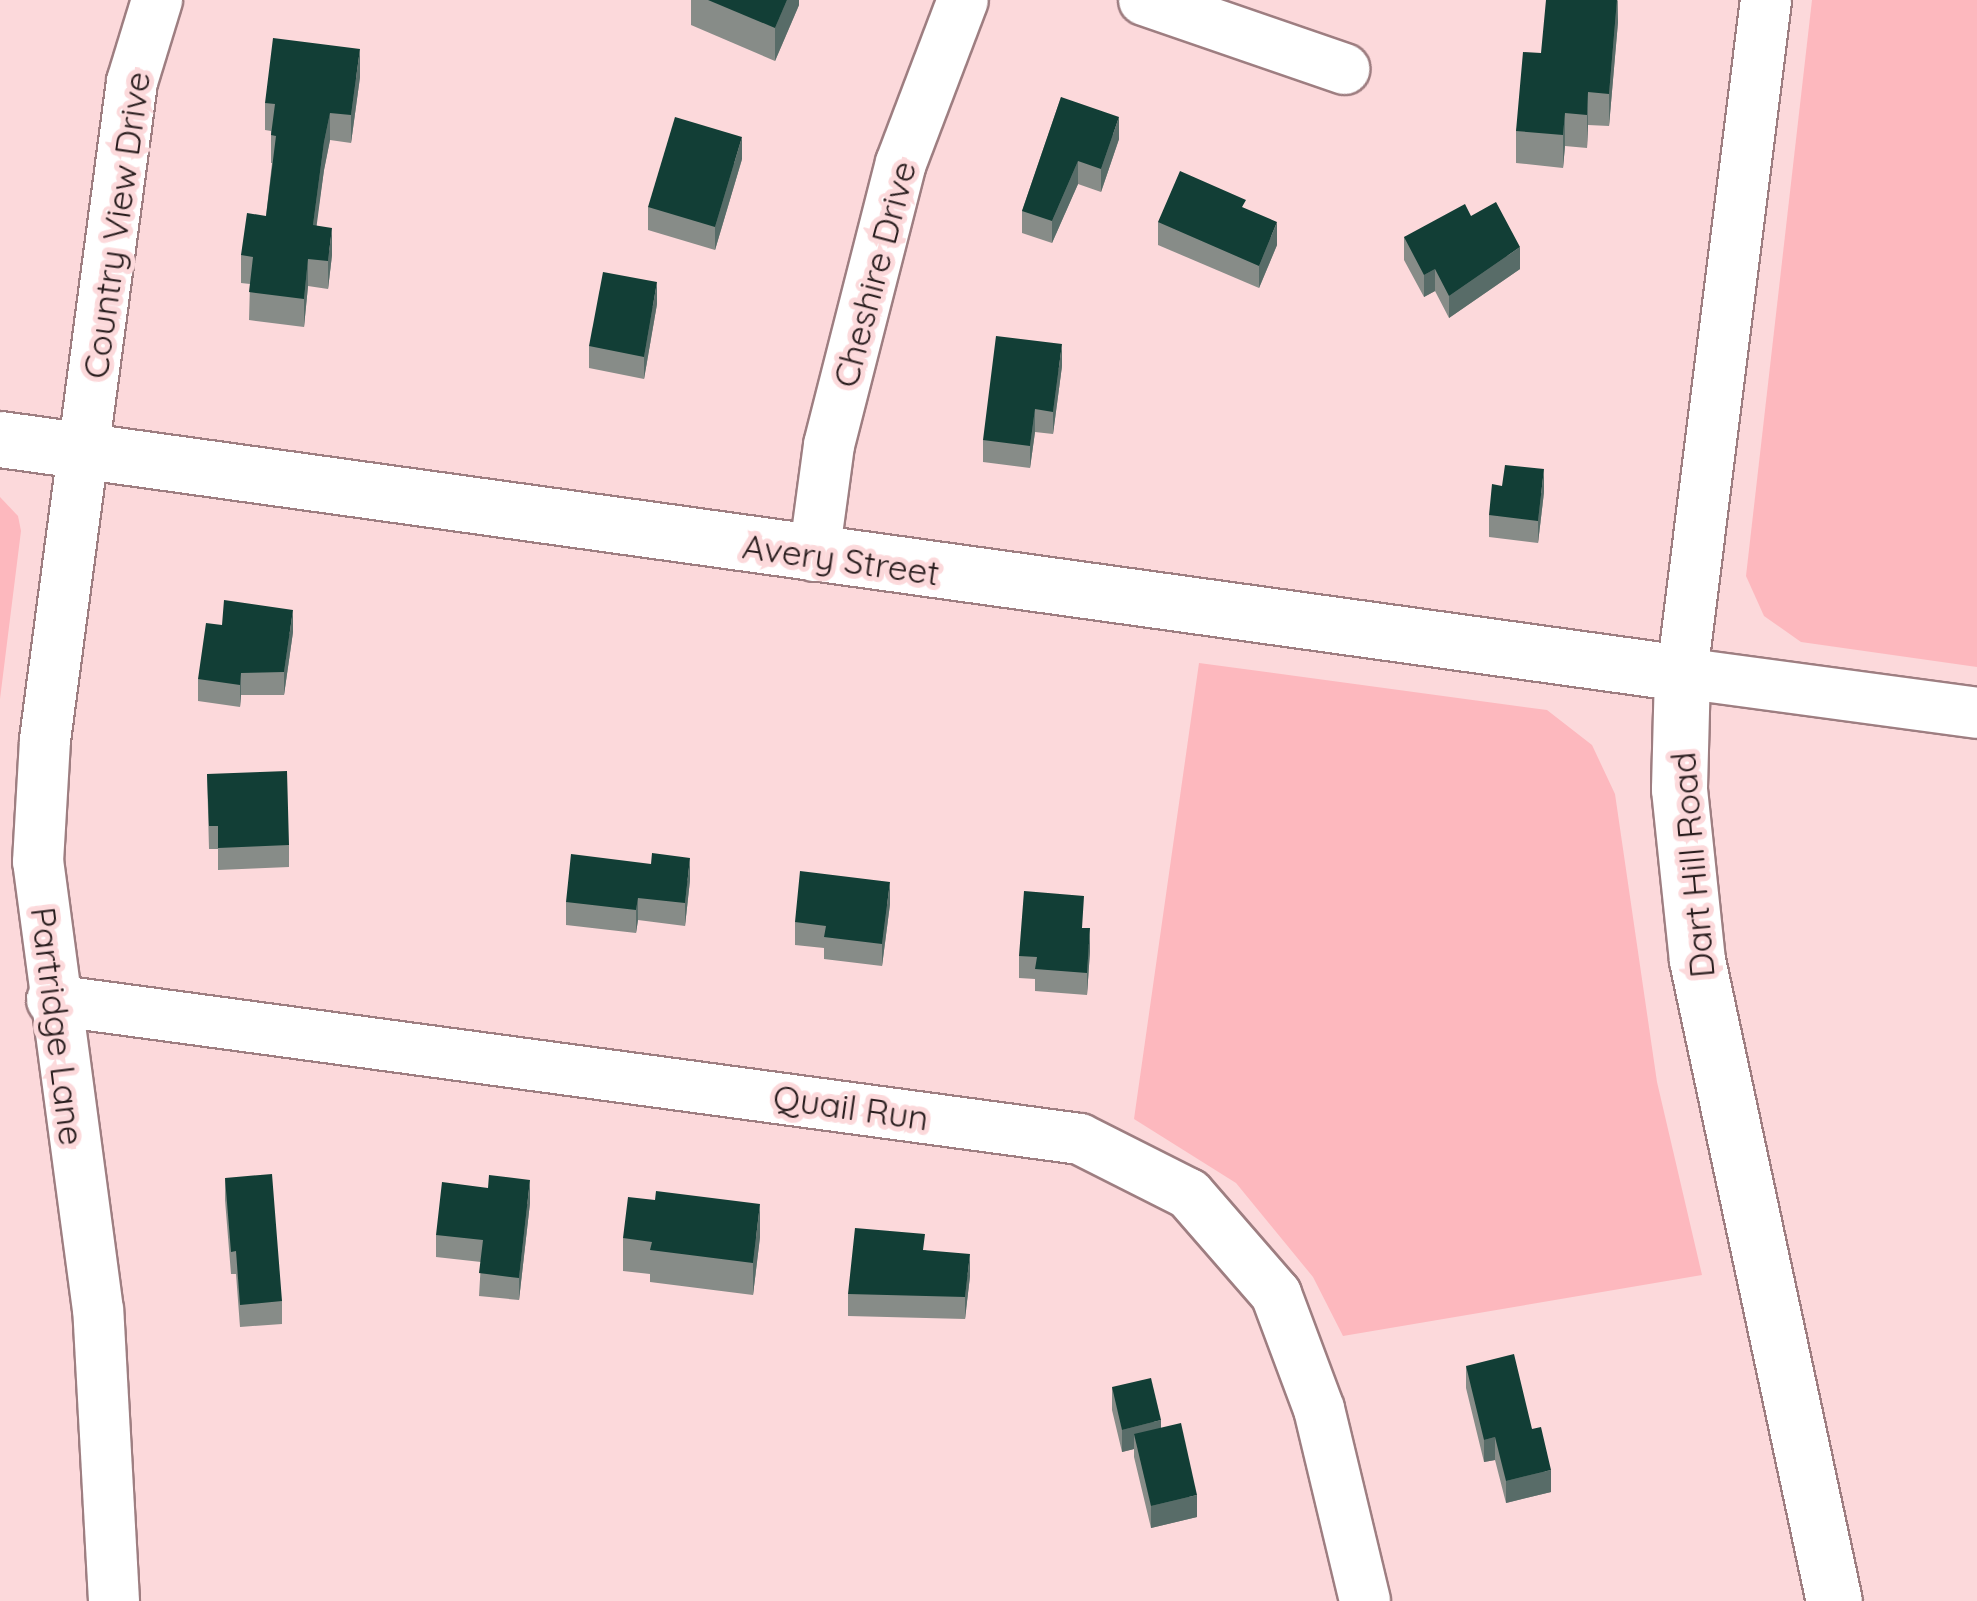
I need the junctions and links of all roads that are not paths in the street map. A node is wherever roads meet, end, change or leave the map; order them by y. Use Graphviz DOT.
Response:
graph roads {
  1 [pos="157,0"];
  2 [pos="963,0"];
  3 [pos="1144,0"];
  4 [pos="1766,0"];
  5 [pos="1344,68"];
  6 [pos="0,439"];
  7 [pos="84,452"];
  8 [pos="814,556"];
  9 [pos="1682,673"];
  10 [pos="1977,713"];
  11 [pos="52,1000"];
  12 [pos="114,1601"];
  13 [pos="1365,1601"];
  14 [pos="1834,1601"];
  1 -- 7 [label="street, Country View Drive"];
  2 -- 8 [label="street, Cheshire Drive"];
  3 -- 5 [label="street"];
  4 -- 9 [label="street, Dart Hill Road"];
  6 -- 7 [label="main road, Avery Street"];
  7 -- 8 [label="main road, Avery Street"];
  7 -- 11 [label="street, Partridge Lane"];
  8 -- 9 [label="main road, Avery Street"];
  9 -- 10 [label="street"];
  9 -- 14 [label="main road, Dart Hill Road"];
  11 -- 12 [label="street, Partridge Lane"];
  11 -- 13 [label="street, Quail Run"];
}
